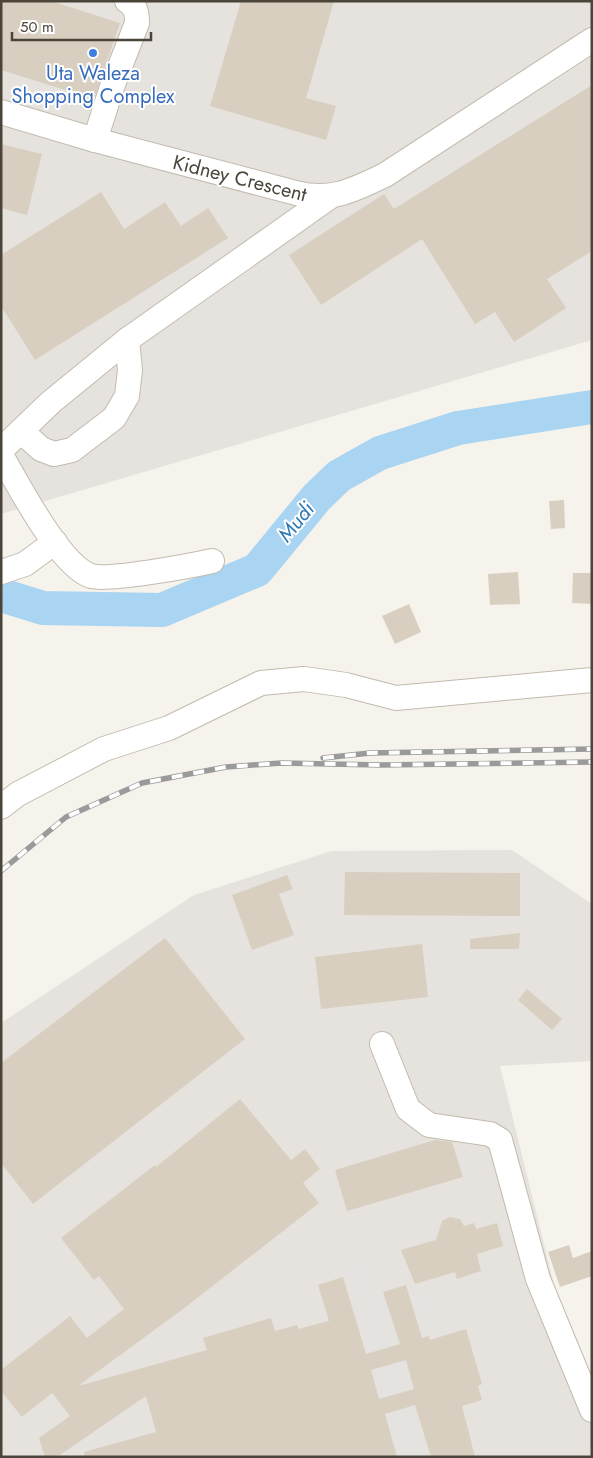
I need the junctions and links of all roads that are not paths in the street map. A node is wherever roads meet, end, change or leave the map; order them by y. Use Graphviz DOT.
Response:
graph roads {
  1 [pos="127,1"];
  2 [pos="592,40"];
  3 [pos="1,112"];
  4 [pos="95,140"];
  5 [pos="331,196"];
  6 [pos="127,340"];
  7 [pos="21,431"];
  8 [pos="1,450"];
  9 [pos="1,455"];
  10 [pos="54,542"];
  11 [pos="212,562"];
  12 [pos="1,572"];
  13 [pos="592,680"];
  14 [pos="1,807"];
  15 [pos="382,1044"];
  16 [pos="592,1410"];
  1 -- 4 [label="street"];
  2 -- 5 [label="street, Kidney Crescent"];
  3 -- 4 [label="street, Kidney Crescent"];
  4 -- 5 [label="street, Kidney Crescent"];
  5 -- 6 [label="street"];
  6 -- 7 [label="street"];
  6 -- 7 [label="street"];
  7 -- 8 [label="street"];
  9 -- 10 [label="street"];
  10 -- 11 [label="street"];
  10 -- 12 [label="street"];
  13 -- 14 [label="street"];
  15 -- 16 [label="street"];
}
